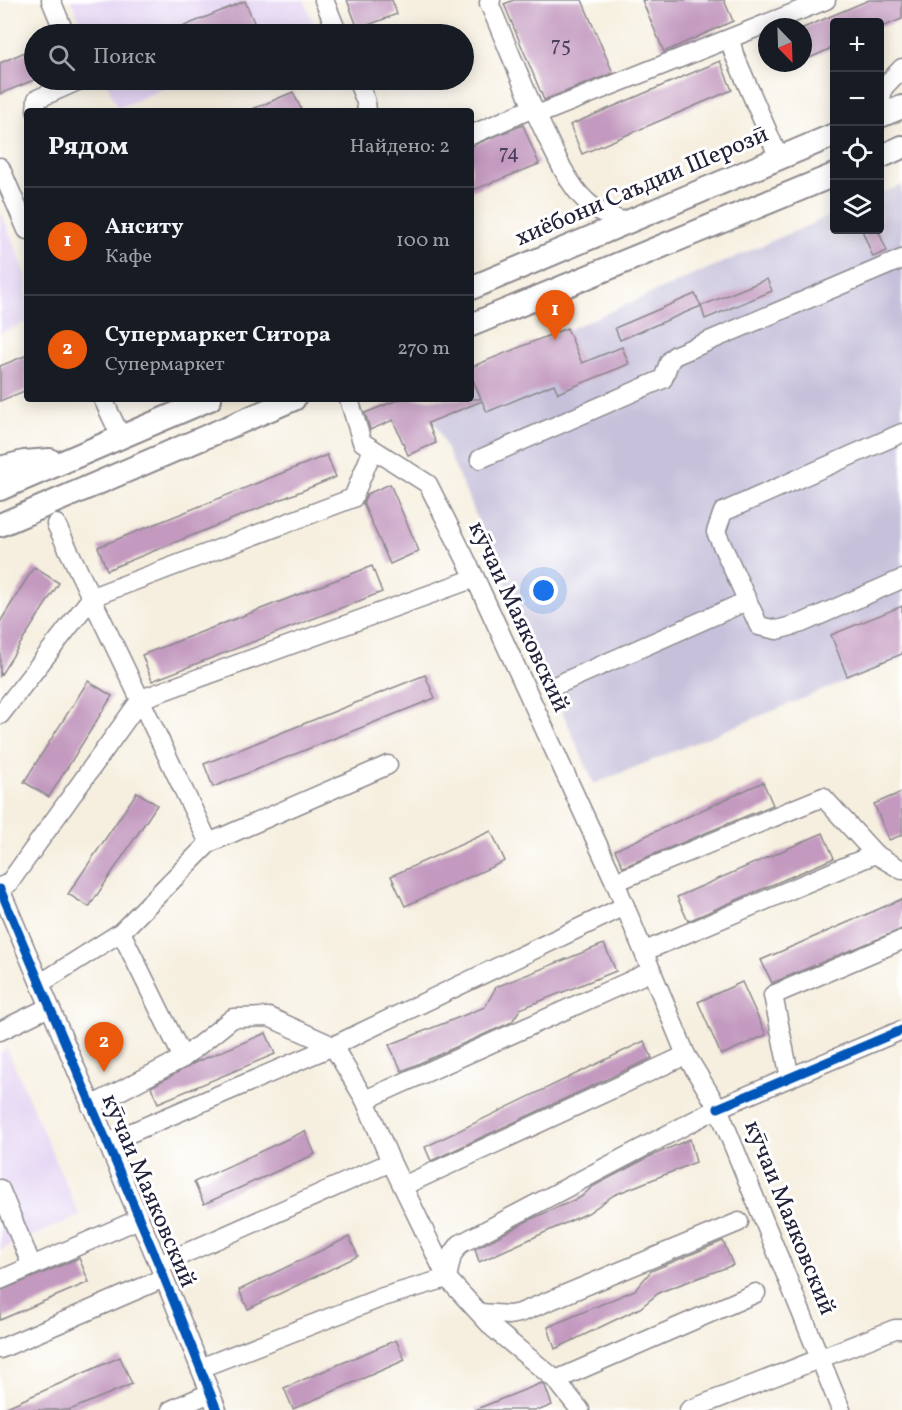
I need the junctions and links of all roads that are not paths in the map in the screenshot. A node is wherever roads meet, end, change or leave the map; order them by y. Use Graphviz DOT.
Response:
graph roads {
  1 [pos="51,0"];
  2 [pos="324,0"];
  3 [pos="490,0"];
  4 [pos="826,0"];
  5 [pos="61,24"];
  6 [pos="334,24"];
  7 [pos="730,39"];
  8 [pos="902,68"];
  9 [pos="884,87"];
  10 [pos="57,90"];
  11 [pos="361,90"];
  12 [pos="902,107"];
  13 [pos="36,108"];
  14 [pos="367,108"];
  15 [pos="535,111"];
  16 [pos="884,114"];
  17 [pos="474,134"];
  18 [pos="830,137"];
  19 [pos="902,147"];
  20 [pos="884,155"];
  21 [pos="779,158"];
  22 [pos="0,167"];
  23 [pos="830,177"];
  24 [pos="627,223"];
  25 [pos="24,224"];
  26 [pos="902,259"];
  27 [pos="474,287"];
  28 [pos="474,324"];
  29 [pos="104,402"];
  30 [pos="203,402"];
  31 [pos="287,402"];
  32 [pos="350,402"];
  33 [pos="902,433"];
  34 [pos="121,437"];
  35 [pos="373,449"];
  36 [pos="72,458"];
  37 [pos="480,459"];
  38 [pos="0,468"];
  39 [pos="0,489"];
  40 [pos="26,514"];
  41 [pos="56,524"];
  42 [pos="0,525"];
  43 [pos="0,540"];
  44 [pos="475,578"];
  45 [pos="902,579"];
  46 [pos="92,597"];
  47 [pos="747,601"];
  48 [pos="559,684"];
  49 [pos="141,699"];
  50 [pos="0,715"];
  51 [pos="388,765"];
  52 [pos="209,843"];
  53 [pos="875,854"];
  54 [pos="902,870"];
  55 [pos="615,882"];
  56 [pos="1,896"];
  57 [pos="625,906"];
  58 [pos="121,932"];
  59 [pos="902,940"];
  60 [pos="645,951"];
  61 [pos="652,971"];
  62 [pos="39,982"];
  63 [pos="49,1007"];
  64 [pos="0,1030"];
  65 [pos="902,1030"];
  66 [pos="333,1046"];
  67 [pos="686,1055"];
  68 [pos="183,1058"];
  69 [pos="790,1078"];
  70 [pos="365,1100"];
  71 [pos="91,1106"];
  72 [pos="718,1108"];
  73 [pos="107,1143"];
  74 [pos="391,1162"];
  75 [pos="403,1186"];
  76 [pos="0,1189"];
  77 [pos="139,1219"];
  78 [pos="739,1222"];
  79 [pos="32,1266"];
  80 [pos="161,1272"];
  81 [pos="447,1278"];
  82 [pos="0,1280"];
  83 [pos="756,1293"];
  84 [pos="480,1313"];
  85 [pos="902,1329"];
  86 [pos="0,1348"];
  87 [pos="821,1358"];
  88 [pos="200,1368"];
  89 [pos="556,1380"];
  90 [pos="214,1402"];
  91 [pos="171,1410"];
  92 [pos="580,1410"];
  93 [pos="689,1410"];
  94 [pos="841,1410"];
  1 -- 5 [label="street"];
  2 -- 6 [label="street"];
  3 -- 15 [label="street"];
  4 -- 7 [label="street"];
  7 -- 15 [label="street"];
  7 -- 21 [label="street"];
  8 -- 9 [label="street"];
  10 -- 13 [label="street"];
  11 -- 14 [label="street"];
  12 -- 16 [label="main road"];
  15 -- 17 [label="street"];
  15 -- 24 [label="street"];
  18 -- 21 [label="main road, хиёбони Саъдии Шерозӣ"];
  19 -- 20 [label="main road"];
  21 -- 24 [label="main road, хиёбони Саъдии Шерозӣ"];
  22 -- 25 [label="street"];
  23 -- 28 [label="main road"];
  24 -- 27 [label="main road, хиёбони Саъдии Шерозӣ"];
  26 -- 37 [label="street"];
  29 -- 34 [label="street"];
  30 -- 34 [label="main road"];
  31 -- 40 [label="main road"];
  32 -- 35 [label="street, кӯчаи Маяковский"];
  33 -- 47 [label="street"];
  34 -- 36 [label="main road"];
  35 -- 44 [label="street, кӯчаи Маяковский"];
  35 -- 46 [label="street"];
  36 -- 38 [label="main road"];
  36 -- 39 [label="main road"];
  40 -- 42 [label="main road"];
  40 -- 43 [label="main road"];
  41 -- 46 [label="street"];
  44 -- 49 [label="street"];
  44 -- 55 [label="street, кӯчаи Маяковский"];
  45 -- 47 [label="street"];
  46 -- 49 [label="street"];
  46 -- 50 [label="street"];
  47 -- 48 [label="street"];
  49 -- 52 [label="street"];
  49 -- 56 [label="street"];
  51 -- 52 [label="street"];
  52 -- 58 [label="street"];
  53 -- 54 [label="street"];
  53 -- 55 [label="street"];
  53 -- 60 [label="street"];
  55 -- 57 [label="street, кӯчаи Маяковский"];
  56 -- 62 [label="street, кӯчаи Маяковский"];
  57 -- 60 [label="street, кӯчаи Маяковский"];
  57 -- 66 [label="street"];
  58 -- 62 [label="street"];
  58 -- 68 [label="street"];
  59 -- 69 [label="street"];
  60 -- 61 [label="street, кӯчаи Маяковский"];
  61 -- 67 [label="street, кӯчаи Маяковский"];
  61 -- 70 [label="street"];
  62 -- 63 [label="street, кӯчаи Маяковский"];
  63 -- 64 [label="street"];
  63 -- 71 [label="street, кӯчаи Маяковский"];
  65 -- 69 [label="street"];
  66 -- 68 [label="street"];
  66 -- 70 [label="street"];
  66 -- 73 [label="street"];
  67 -- 72 [label="street, кӯчаи Маяковский"];
  67 -- 75 [label="street"];
  68 -- 71 [label="street"];
  69 -- 72 [label="street"];
  70 -- 74 [label="street"];
  71 -- 73 [label="street, кӯчаи Маяковский"];
  72 -- 81 [label="street"];
  72 -- 87 [label="street, кӯчаи Маяковский"];
  73 -- 77 [label="street, кӯчаи Маяковский"];
  74 -- 75 [label="street"];
  74 -- 80 [label="street"];
  75 -- 81 [label="street"];
  76 -- 79 [label="street"];
  77 -- 79 [label="street"];
  77 -- 80 [label="street, кӯчаи Маяковский"];
  78 -- 84 [label="street"];
  79 -- 82 [label="street"];
  80 -- 86 [label="street"];
  80 -- 88 [label="street, кӯчаи Маяковский"];
  81 -- 84 [label="street"];
  81 -- 88 [label="street"];
  83 -- 89 [label="street"];
  84 -- 89 [label="street"];
  85 -- 87 [label="street"];
  87 -- 93 [label="street"];
  87 -- 94 [label="street, кӯчаи Маяковский"];
  88 -- 90 [label="street, кӯчаи Маяковский"];
  89 -- 92 [label="street"];
  90 -- 91 [label="street"];
}
